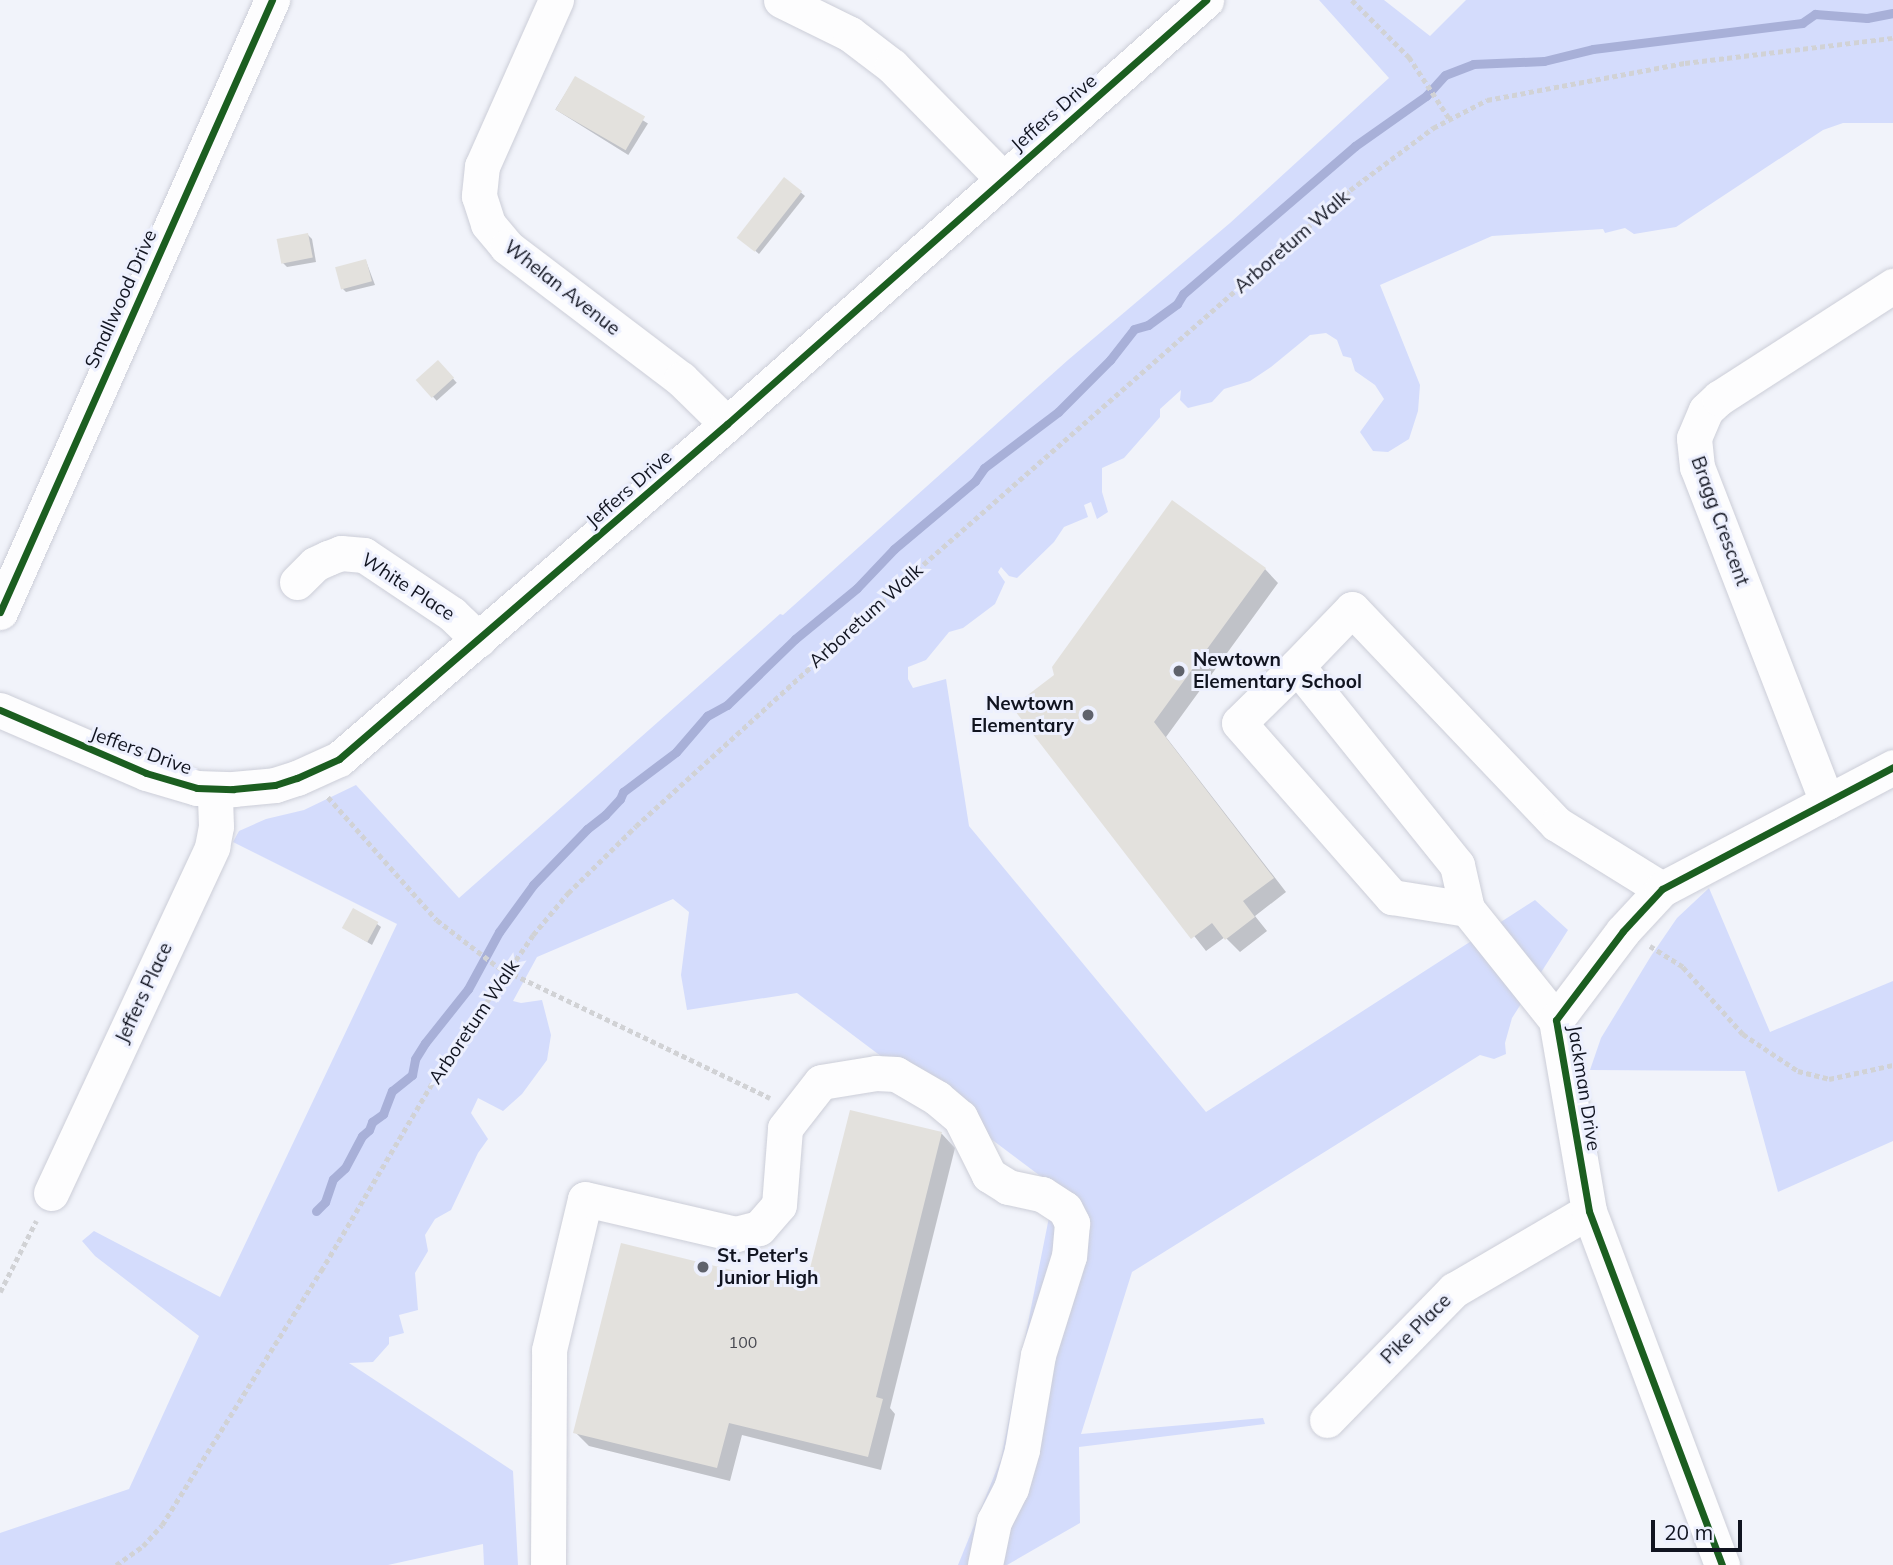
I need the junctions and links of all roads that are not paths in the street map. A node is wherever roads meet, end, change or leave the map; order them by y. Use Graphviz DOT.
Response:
graph roads {
  1 [pos="272,0"];
  2 [pos="556,0"];
  3 [pos="781,0"];
  4 [pos="1206,0"];
  5 [pos="1003,179"];
  6 [pos="1893,286"];
  7 [pos="727,424"];
  8 [pos="297,582"];
  9 [pos="0,612"];
  10 [pos="479,640"];
  11 [pos="1297,666"];
  12 [pos="0,710"];
  13 [pos="1893,767"];
  14 [pos="215,789"];
  15 [pos="1827,802"];
  16 [pos="1662,889"];
  17 [pos="1467,909"];
  18 [pos="1556,1020"];
  19 [pos="51,1193"];
  20 [pos="1589,1211"];
  21 [pos="1327,1420"];
  22 [pos="548,1565"];
  23 [pos="985,1565"];
  24 [pos="1723,1565"];
  1 -- 9 [label="street, Smallwood Drive"];
  2 -- 7 [label="street, Whelan Avenue"];
  3 -- 5 [label="street"];
  4 -- 5 [label="street, Jeffers Drive"];
  5 -- 7 [label="street, Jeffers Drive"];
  6 -- 15 [label="street, Bragg Crescent"];
  7 -- 10 [label="street, Jeffers Drive"];
  8 -- 10 [label="street, White Place"];
  10 -- 14 [label="street, Jeffers Drive"];
  11 -- 16 [label="street"];
  11 -- 17 [label="street"];
  11 -- 17 [label="street"];
  12 -- 14 [label="street, Jeffers Drive"];
  13 -- 15 [label="street, Jackman Drive"];
  14 -- 19 [label="street, Jeffers Place"];
  15 -- 16 [label="street, Jackman Drive"];
  16 -- 18 [label="street, Jackman Drive"];
  17 -- 18 [label="street"];
  18 -- 20 [label="street, Jackman Drive"];
  20 -- 21 [label="street, Pike Place"];
  20 -- 24 [label="street, Jackman Drive"];
  22 -- 23 [label="street"];
}
